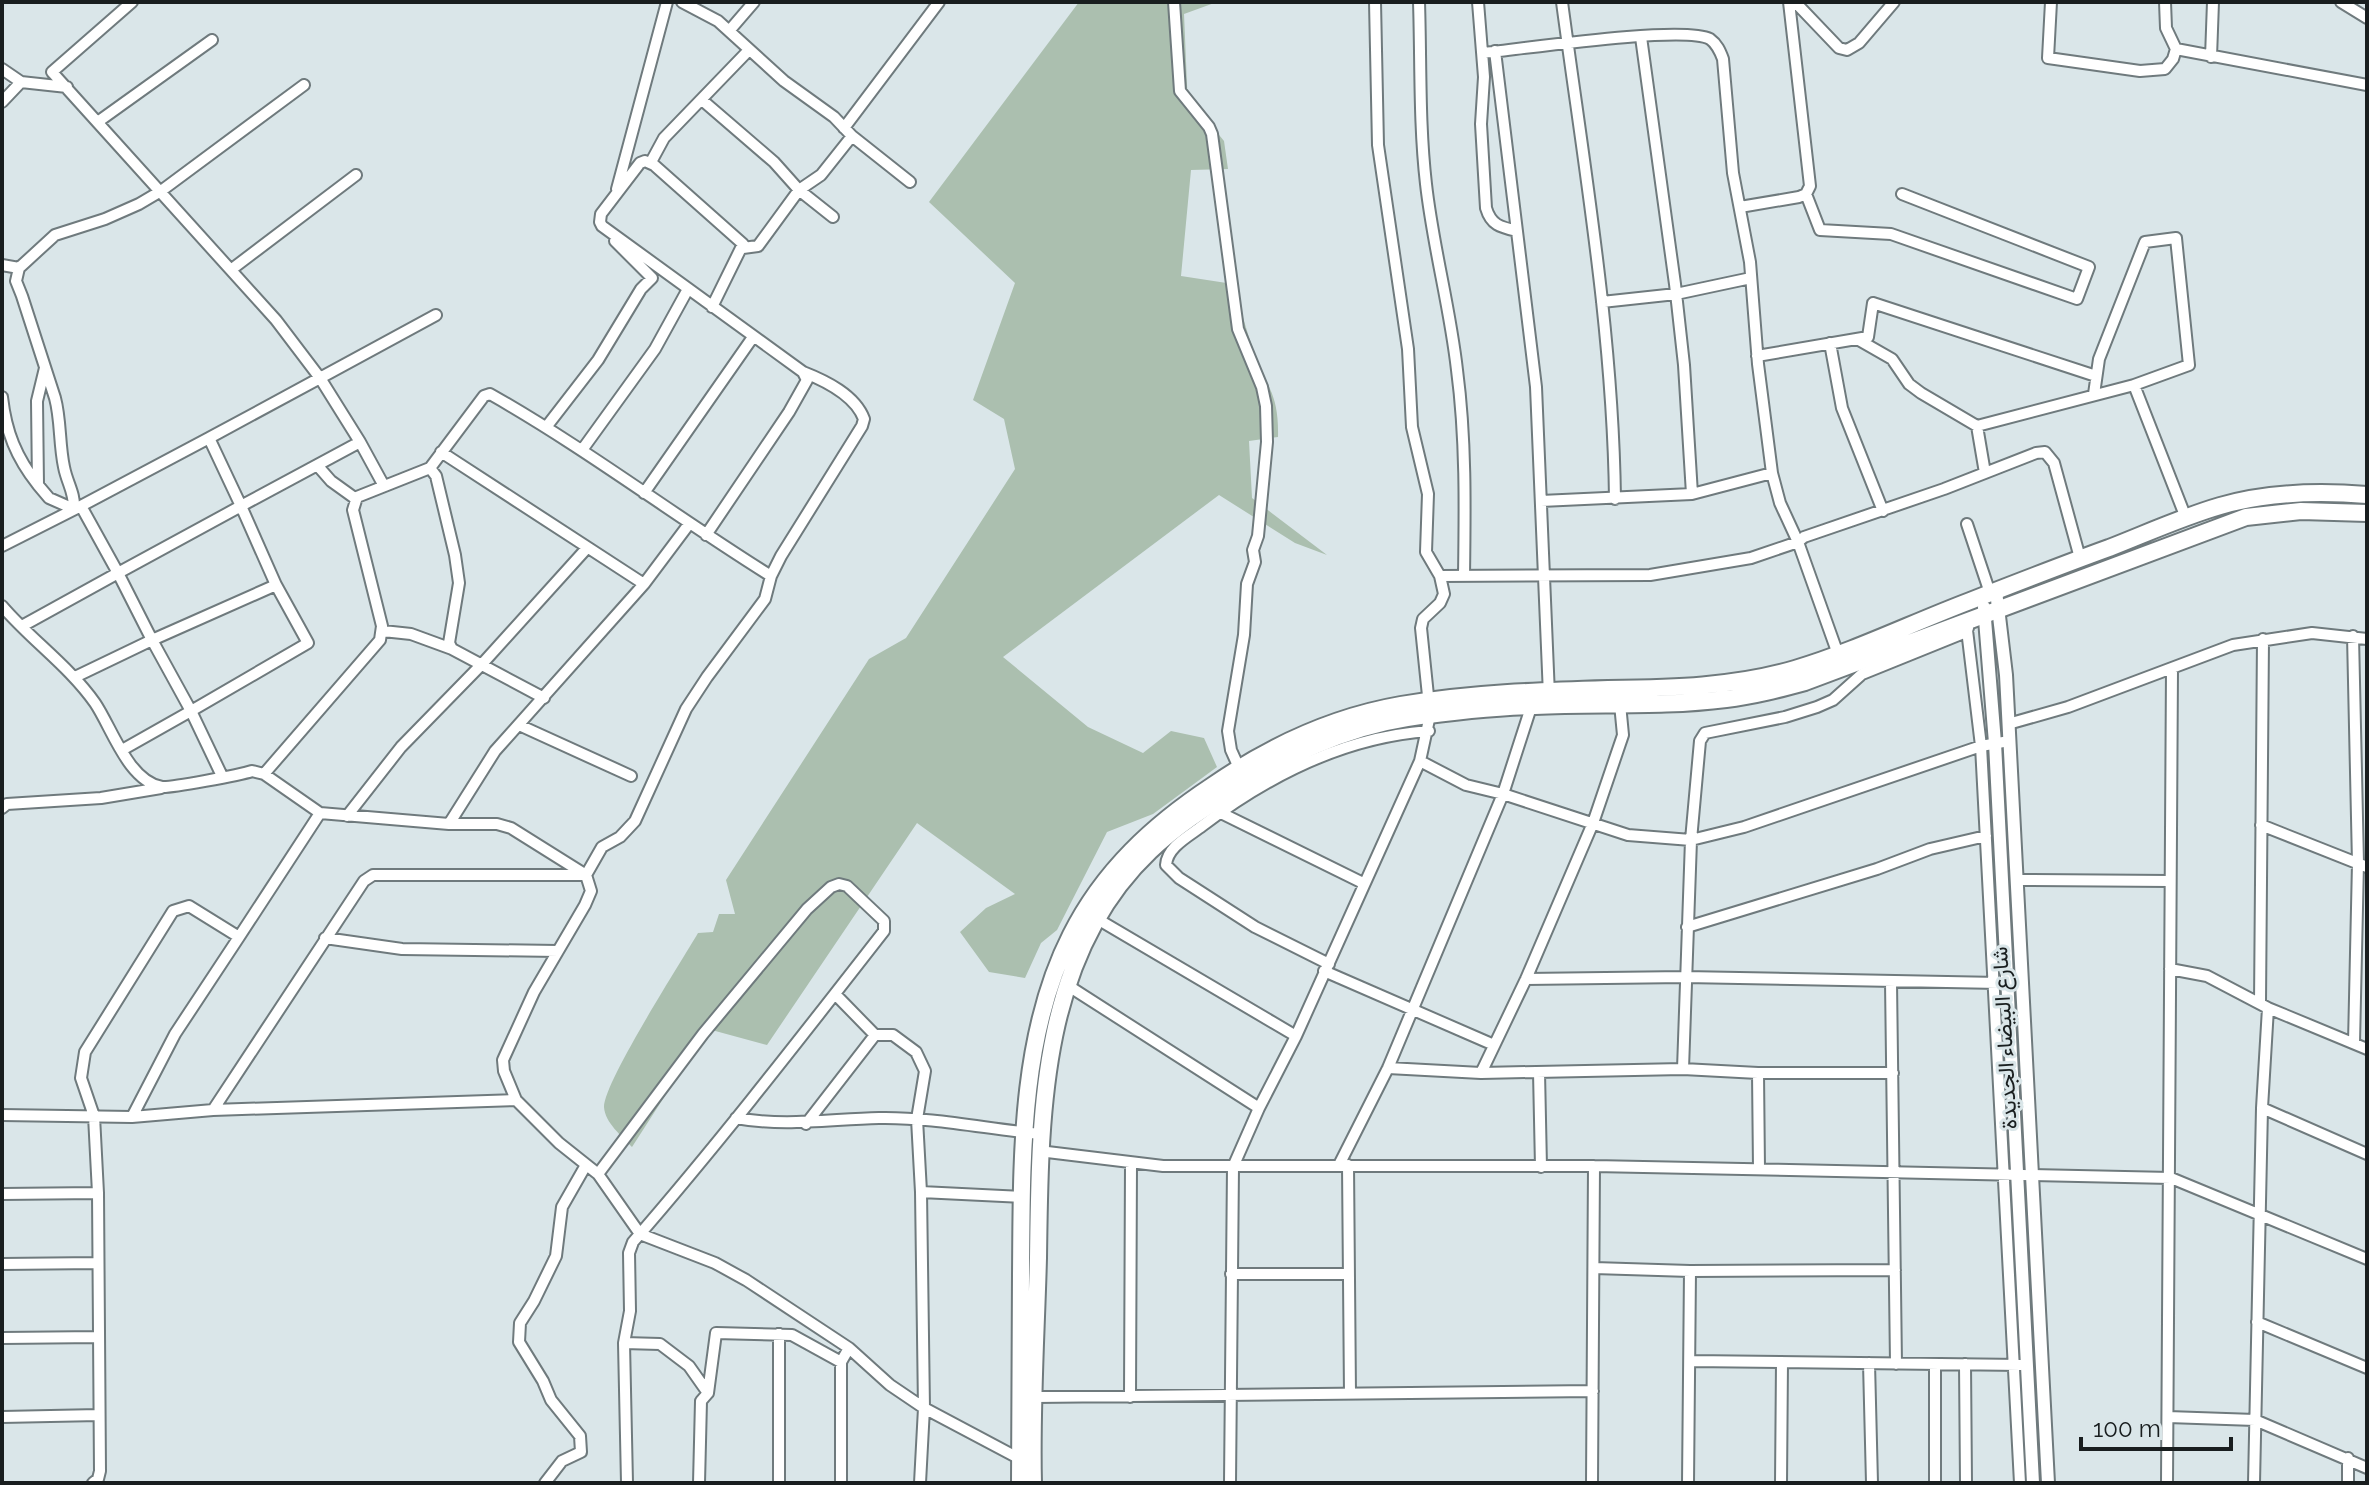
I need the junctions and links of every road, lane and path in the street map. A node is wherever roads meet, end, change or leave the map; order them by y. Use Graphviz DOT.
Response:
graph roads {
  1 [pos="132,2"];
  2 [pos="667,2"];
  3 [pos="682,2"];
  4 [pos="754,2"];
  5 [pos="939,2"];
  6 [pos="1174,2"];
  7 [pos="1375,2"];
  8 [pos="1419,2"];
  9 [pos="1478,2"];
  10 [pos="1562,2"];
  11 [pos="1792,2"];
  12 [pos="1894,2"];
  13 [pos="2051,2"];
  14 [pos="2165,2"];
  15 [pos="2213,2"];
  16 [pos="2341,2"];
  17 [pos="2367,18"];
  18 [pos="729,31"];
  19 [pos="1641,37"];
  20 [pos="212,40"];
  21 [pos="1568,43"];
  22 [pos="2176,49"];
  23 [pos="749,50"];
  24 [pos="1489,52"];
  25 [pos="2211,57"];
  26 [pos="2,69"];
  27 [pos="21,82"];
  28 [pos="304,85"];
  29 [pos="2367,85"];
  30 [pos="67,87"];
  31 [pos="702,100"];
  32 [pos="2,102"];
  33 [pos="99,121"];
  34 [pos="848,132"];
  35 [pos="651,162"];
  36 [pos="356,175"];
  37 [pos="910,182"];
  38 [pos="799,190"];
  39 [pos="161,191"];
  40 [pos="1806,194"];
  41 [pos="1902,194"];
  42 [pos="615,196"];
  43 [pos="1740,207"];
  44 [pos="833,217"];
  45 [pos="605,228"];
  46 [pos="1517,231"];
  47 [pos="743,248"];
  48 [pos="2,265"];
  49 [pos="19,268"];
  50 [pos="232,269"];
  51 [pos="1751,278"];
  52 [pos="688,289"];
  53 [pos="1676,294"];
  54 [pos="1602,302"];
  55 [pos="712,307"];
  56 [pos="436,315"];
  57 [pos="753,337"];
  58 [pos="1857,339"];
  59 [pos="1830,343"];
  60 [pos="1757,356"];
  61 [pos="45,368"];
  62 [pos="803,372"];
  63 [pos="2096,376"];
  64 [pos="320,378"];
  65 [pos="2134,385"];
  66 [pos="2094,394"];
  67 [pos="2,397"];
  68 [pos="547,426"];
  69 [pos="1977,426"];
  70 [pos="209,438"];
  71 [pos="360,442"];
  72 [pos="582,450"];
  73 [pos="441,452"];
  74 [pos="317,465"];
  75 [pos="430,468"];
  76 [pos="1772,473"];
  77 [pos="1985,473"];
  78 [pos="38,485"];
  79 [pos="384,486"];
  80 [pos="644,493"];
  81 [pos="1692,494"];
  82 [pos="2367,495"];
  83 [pos="356,499"];
  84 [pos="1615,499"];
  85 [pos="1541,501"];
  86 [pos="241,506"];
  87 [pos="78,508"];
  88 [pos="1883,511"];
  89 [pos="2367,513"];
  90 [pos="2186,518"];
  91 [pos="689,524"];
  92 [pos="1967,524"];
  93 [pos="706,535"];
  94 [pos="1798,542"];
  95 [pos="2,546"];
  96 [pos="587,548"];
  97 [pos="2080,558"];
  98 [pos="118,573"];
  99 [pos="1543,575"];
  100 [pos="771,576"];
  101 [pos="1440,576"];
  102 [pos="1464,576"];
  103 [pos="644,584"];
  104 [pos="276,585"];
  105 [pos="2,606"];
  106 [pos="1983,606"];
  107 [pos="22,626"];
  108 [pos="383,631"];
  109 [pos="2353,636"];
  110 [pos="2263,639"];
  111 [pos="2367,639"];
  112 [pos="152,640"];
  113 [pos="452,649"];
  114 [pos="1840,660"];
  115 [pos="483,663"];
  116 [pos="2172,669"];
  117 [pos="75,677"];
  118 [pos="544,698"];
  119 [pos="1541,698"];
  120 [pos="1620,704"];
  121 [pos="191,711"];
  122 [pos="1429,715"];
  123 [pos="2008,724"];
  124 [pos="519,725"];
  125 [pos="2009,741"];
  126 [pos="1988,745"];
  127 [pos="122,750"];
  128 [pos="1420,761"];
  129 [pos="264,774"];
  130 [pos="1243,774"];
  131 [pos="222,776"];
  132 [pos="631,776"];
  133 [pos="163,787"];
  134 [pos="1503,794"];
  135 [pos="1210,804"];
  136 [pos="2,808"];
  137 [pos="320,813"];
  138 [pos="347,816"];
  139 [pos="1593,823"];
  140 [pos="449,824"];
  141 [pos="2261,825"];
  142 [pos="1986,836"];
  143 [pos="1691,840"];
  144 [pos="2362,865"];
  145 [pos="586,875"];
  146 [pos="2016,880"];
  147 [pos="2170,881"];
  148 [pos="1363,883"];
  149 [pos="1090,914"];
  150 [pos="1687,927"];
  151 [pos="239,937"];
  152 [pos="325,938"];
  153 [pos="558,951"];
  154 [pos="1326,968"];
  155 [pos="2170,969"];
  156 [pos="1685,977"];
  157 [pos="1526,979"];
  158 [pos="1891,982"];
  159 [pos="2000,983"];
  160 [pos="2021,984"];
  161 [pos="1067,985"];
  162 [pos="835,994"];
  163 [pos="2264,1005"];
  164 [pos="1411,1009"];
  165 [pos="875,1035"];
  166 [pos="1296,1036"];
  167 [pos="2354,1043"];
  168 [pos="1494,1045"];
  169 [pos="2367,1049"];
  170 [pos="1388,1068"];
  171 [pos="1683,1069"];
  172 [pos="1539,1072"];
  173 [pos="1481,1073"];
  174 [pos="1758,1073"];
  175 [pos="1893,1073"];
  176 [pos="516,1100"];
  177 [pos="1259,1108"];
  178 [pos="2262,1108"];
  179 [pos="213,1110"];
  180 [pos="2,1115"];
  181 [pos="94,1116"];
  182 [pos="132,1117"];
  183 [pos="736,1118"];
  184 [pos="917,1119"];
  185 [pos="806,1124"];
  186 [pos="1035,1139"];
  187 [pos="2367,1154"];
  188 [pos="1131,1163"];
  189 [pos="586,1165"];
  190 [pos="1344,1165"];
  191 [pos="1594,1166"];
  192 [pos="1233,1167"];
  193 [pos="1541,1167"];
  194 [pos="1759,1169"];
  195 [pos="1893,1172"];
  196 [pos="598,1174"];
  197 [pos="2011,1175"];
  198 [pos="2031,1175"];
  199 [pos="2171,1178"];
  200 [pos="921,1192"];
  201 [pos="98,1193"];
  202 [pos="2,1194"];
  203 [pos="1022,1197"];
  204 [pos="2259,1213"];
  205 [pos="640,1234"];
  206 [pos="2367,1259"];
  207 [pos="98,1263"];
  208 [pos="2,1264"];
  209 [pos="1594,1268"];
  210 [pos="1895,1270"];
  211 [pos="1690,1271"];
  212 [pos="1231,1274"];
  213 [pos="1349,1274"];
  214 [pos="2257,1322"];
  215 [pos="779,1334"];
  216 [pos="99,1337"];
  217 [pos="2,1338"];
  218 [pos="624,1343"];
  219 [pos="849,1348"];
  220 [pos="1691,1361"];
  221 [pos="841,1362"];
  222 [pos="1782,1362"];
  223 [pos="1869,1363"];
  224 [pos="1896,1364"];
  225 [pos="1935,1364"];
  226 [pos="1965,1364"];
  227 [pos="2020,1365"];
  228 [pos="2367,1368"];
  229 [pos="1593,1391"];
  230 [pos="708,1393"];
  231 [pos="1350,1394"];
  232 [pos="1231,1395"];
  233 [pos="1035,1397"];
  234 [pos="1130,1397"];
  235 [pos="924,1408"];
  236 [pos="99,1415"];
  237 [pos="2,1417"];
  238 [pos="2168,1417"];
  239 [pos="2255,1420"];
  240 [pos="2348,1458"];
  241 [pos="2367,1468"];
  242 [pos="1029,1469"];
  243 [pos="93,1483"];
  244 [pos="545,1483"];
  245 [pos="627,1483"];
  246 [pos="699,1483"];
  247 [pos="779,1483"];
  248 [pos="841,1483"];
  249 [pos="920,1483"];
  250 [pos="1020,1483"];
  251 [pos="1230,1483"];
  252 [pos="1592,1483"];
  253 [pos="1688,1483"];
  254 [pos="1781,1483"];
  255 [pos="1872,1483"];
  256 [pos="1935,1483"];
  257 [pos="1966,1483"];
  258 [pos="2020,1483"];
  259 [pos="2033,1483"];
  260 [pos="2048,1483"];
  261 [pos="2167,1483"];
  262 [pos="2254,1483"];
  263 [pos="2348,1483"];
  1 -- 30 [label="street"];
  2 -- 42 [label="street"];
  3 -- 18 [label="street"];
  4 -- 18 [label="street"];
  5 -- 34 [label="street"];
  6 -- 130 [label="street"];
  7 -- 101 [label="street"];
  8 -- 102 [label="street"];
  9 -- 24 [label="street"];
  10 -- 21 [label="street"];
  11 -- 12 [label="street"];
  11 -- 40 [label="street"];
  13 -- 22 [label="street"];
  14 -- 22 [label="street"];
  15 -- 25 [label="street"];
  16 -- 17 [label="street"];
  18 -- 23 [label="street"];
  19 -- 21 [label="street"];
  19 -- 43 [label="street"];
  19 -- 53 [label="street"];
  20 -- 33 [label="street"];
  21 -- 24 [label="street"];
  21 -- 54 [label="street"];
  22 -- 25 [label="street"];
  23 -- 31 [label="street"];
  23 -- 34 [label="street"];
  24 -- 46 [label="street"];
  24 -- 46 [label="street"];
  25 -- 29 [label="street"];
  26 -- 27 [label="street"];
  27 -- 30 [label="street"];
  27 -- 32 [label="street"];
  28 -- 39 [label="street"];
  30 -- 33 [label="street"];
  31 -- 35 [label="street"];
  31 -- 38 [label="street"];
  33 -- 39 [label="street"];
  34 -- 37 [label="street"];
  34 -- 38 [label="street"];
  35 -- 42 [label="street"];
  35 -- 47 [label="street"];
  36 -- 50 [label="street"];
  38 -- 44 [label="street"];
  38 -- 47 [label="street"];
  39 -- 49 [label="street"];
  39 -- 50 [label="street"];
  40 -- 41 [label="street"];
  40 -- 43 [label="street"];
  42 -- 45 [label="street"];
  43 -- 51 [label="street"];
  45 -- 52 [label="street"];
  45 -- 68 [label="street"];
  46 -- 85 [label="street"];
  47 -- 55 [label="street"];
  48 -- 49 [label="street"];
  49 -- 61 [label="street"];
  50 -- 64 [label="street"];
  51 -- 53 [label="street"];
  51 -- 60 [label="street"];
  52 -- 55 [label="street"];
  52 -- 72 [label="street"];
  53 -- 54 [label="street"];
  53 -- 81 [label="street"];
  54 -- 84 [label="street"];
  55 -- 57 [label="street"];
  56 -- 64 [label="street"];
  57 -- 62 [label="street"];
  57 -- 80 [label="street"];
  58 -- 59 [label="street"];
  58 -- 63 [label="street"];
  58 -- 69 [label="street"];
  59 -- 60 [label="street"];
  59 -- 88 [label="street"];
  60 -- 76 [label="street"];
  61 -- 78 [label="street"];
  61 -- 87 [label="street"];
  62 -- 93 [label="street"];
  62 -- 100 [label="street"];
  63 -- 65 [label="street"];
  63 -- 66 [label="street"];
  64 -- 70 [label="street"];
  64 -- 71 [label="street"];
  65 -- 66 [label="street"];
  65 -- 90 [label="street"];
  66 -- 69 [label="street"];
  67 -- 78 [label="street"];
  68 -- 72 [label="street"];
  68 -- 73 [label="street"];
  69 -- 77 [label="street"];
  70 -- 86 [label="street"];
  70 -- 87 [label="street"];
  71 -- 74 [label="street"];
  71 -- 79 [label="street"];
  72 -- 80 [label="street"];
  73 -- 75 [label="street"];
  73 -- 96 [label="street"];
  74 -- 83 [label="street"];
  74 -- 86 [label="street"];
  75 -- 79 [label="street"];
  75 -- 113 [label="street"];
  76 -- 81 [label="street"];
  76 -- 94 [label="street"];
  77 -- 88 [label="street"];
  77 -- 97 [label="street"];
  78 -- 87 [label="street"];
  79 -- 83 [label="street"];
  80 -- 91 [label="street"];
  81 -- 84 [label="street"];
  82 -- 90 [label="main road"];
  83 -- 108 [label="street"];
  84 -- 85 [label="street"];
  85 -- 99 [label="street"];
  86 -- 98 [label="street"];
  86 -- 104 [label="street"];
  87 -- 95 [label="street"];
  87 -- 98 [label="street"];
  88 -- 94 [label="street"];
  89 -- 106 [label="main road"];
  90 -- 97 [label="main road"];
  91 -- 93 [label="street"];
  91 -- 103 [label="street"];
  92 -- 106 [label="street"];
  93 -- 100 [label="street"];
  94 -- 99 [label="street"];
  94 -- 114 [label="street"];
  96 -- 103 [label="street"];
  96 -- 115 [label="street"];
  97 -- 106 [label="main road"];
  98 -- 107 [label="street"];
  98 -- 112 [label="street"];
  99 -- 102 [label="street"];
  99 -- 119 [label="street"];
  100 -- 145 [label="street"];
  101 -- 102 [label="street"];
  101 -- 122 [label="street"];
  103 -- 118 [label="street"];
  104 -- 112 [label="street"];
  104 -- 121 [label="street"];
  105 -- 107 [label="street"];
  106 -- 114 [label="main road"];
  106 -- 123 [label="street, شارع البيضاء الجديدة"];
  106 -- 126 [label="street, شارع البيضاء الجديدة"];
  106 -- 126 [label="street"];
  106 -- 143 [label="street"];
  107 -- 117 [label="street"];
  108 -- 113 [label="street"];
  108 -- 129 [label="street"];
  109 -- 110 [label="street"];
  109 -- 111 [label="street"];
  109 -- 144 [label="street"];
  110 -- 116 [label="street"];
  110 -- 141 [label="street"];
  112 -- 117 [label="street"];
  112 -- 121 [label="street"];
  113 -- 115 [label="street"];
  114 -- 119 [label="main road"];
  114 -- 120 [label="main road"];
  115 -- 118 [label="street"];
  115 -- 138 [label="street"];
  116 -- 123 [label="street"];
  116 -- 147 [label="street"];
  117 -- 127 [label="street"];
  118 -- 124 [label="street"];
  119 -- 120 [label="main road"];
  119 -- 122 [label="main road"];
  119 -- 134 [label="street"];
  120 -- 139 [label="street"];
  121 -- 127 [label="street"];
  121 -- 131 [label="street"];
  122 -- 128 [label="street"];
  122 -- 130 [label="main road"];
  122 -- 135 [label="street"];
  123 -- 125 [label="street, شارع البيضاء الجديدة"];
  124 -- 132 [label="street"];
  124 -- 140 [label="street"];
  125 -- 126 [label="street"];
  125 -- 146 [label="street, شارع البيضاء الجديدة"];
  126 -- 142 [label="street"];
  126 -- 143 [label="street"];
  126 -- 159 [label="street, شارع البيضاء الجديدة"];
  127 -- 133 [label="street"];
  128 -- 134 [label="street"];
  128 -- 148 [label="street"];
  129 -- 131 [label="street"];
  129 -- 137 [label="street"];
  130 -- 135 [label="main road"];
  131 -- 133 [label="street"];
  133 -- 136 [label="street"];
  134 -- 139 [label="street"];
  134 -- 164 [label="street"];
  135 -- 148 [label="street"];
  135 -- 149 [label="main road"];
  135 -- 154 [label="street"];
  137 -- 138 [label="street"];
  137 -- 151 [label="street"];
  138 -- 140 [label="street"];
  139 -- 143 [label="street"];
  139 -- 157 [label="street"];
  140 -- 145 [label="street"];
  141 -- 144 [label="street"];
  141 -- 163 [label="street"];
  142 -- 150 [label="street"];
  142 -- 159 [label="street"];
  143 -- 150 [label="street"];
  144 -- 167 [label="street"];
  145 -- 152 [label="street"];
  145 -- 153 [label="street"];
  146 -- 147 [label="street"];
  146 -- 160 [label="street, شارع البيضاء الجديدة"];
  147 -- 155 [label="street"];
  148 -- 154 [label="street"];
  149 -- 161 [label="main road"];
  149 -- 166 [label="street"];
  149 -- 186 [label="main road"];
  150 -- 156 [label="street"];
  151 -- 181 [label="street"];
  151 -- 182 [label="street"];
  152 -- 153 [label="street"];
  152 -- 179 [label="street"];
  153 -- 176 [label="street"];
  154 -- 164 [label="street"];
  154 -- 166 [label="street"];
  155 -- 163 [label="street"];
  155 -- 199 [label="street"];
  156 -- 157 [label="street"];
  156 -- 158 [label="street"];
  156 -- 171 [label="street"];
  157 -- 168 [label="street"];
  158 -- 159 [label="street"];
  158 -- 175 [label="street"];
  159 -- 160 [label="street"];
  159 -- 197 [label="street, شارع البيضاء الجديدة"];
  160 -- 198 [label="street, شارع البيضاء الجديدة"];
  161 -- 177 [label="street"];
  161 -- 186 [label="main road"];
  162 -- 165 [label="street"];
  162 -- 183 [label="street"];
  162 -- 196 [label="street"];
  163 -- 167 [label="street"];
  163 -- 178 [label="street"];
  164 -- 168 [label="street"];
  164 -- 170 [label="street"];
  165 -- 184 [label="street"];
  165 -- 185 [label="street"];
  166 -- 177 [label="street"];
  167 -- 169 [label="street"];
  168 -- 173 [label="street"];
  170 -- 173 [label="street"];
  170 -- 190 [label="street"];
  171 -- 172 [label="street"];
  171 -- 174 [label="street"];
  172 -- 173 [label="street"];
  172 -- 193 [label="street"];
  174 -- 175 [label="street"];
  174 -- 194 [label="street"];
  175 -- 195 [label="street"];
  176 -- 179 [label="street"];
  176 -- 189 [label="street"];
  177 -- 192 [label="street"];
  178 -- 187 [label="street"];
  178 -- 204 [label="street"];
  179 -- 182 [label="street"];
  180 -- 181 [label="street"];
  181 -- 182 [label="street"];
  181 -- 201 [label="street"];
  183 -- 185 [label="street"];
  183 -- 205 [label="street"];
  184 -- 185 [label="street"];
  184 -- 186 [label="street"];
  184 -- 200 [label="street"];
  186 -- 188 [label="street"];
  186 -- 203 [label="main road"];
  186 -- 233 [label="main road"];
  188 -- 192 [label="street"];
  188 -- 234 [label="street"];
  189 -- 196 [label="street"];
  189 -- 244 [label="street"];
  190 -- 192 [label="street"];
  190 -- 193 [label="street"];
  190 -- 213 [label="street"];
  191 -- 193 [label="street"];
  191 -- 194 [label="street"];
  191 -- 209 [label="street"];
  192 -- 212 [label="street"];
  194 -- 195 [label="street"];
  195 -- 197 [label="street"];
  195 -- 210 [label="street"];
  196 -- 205 [label="street"];
  197 -- 198 [label="street"];
  197 -- 227 [label="street, شارع البيضاء الجديدة"];
  198 -- 199 [label="street"];
  198 -- 260 [label="street, شارع البيضاء الجديدة"];
  199 -- 204 [label="street"];
  199 -- 238 [label="street"];
  200 -- 203 [label="street"];
  200 -- 235 [label="street"];
  201 -- 202 [label="street"];
  201 -- 207 [label="street"];
  203 -- 242 [label="main road"];
  204 -- 206 [label="street"];
  204 -- 214 [label="street"];
  205 -- 218 [label="street"];
  205 -- 219 [label="street"];
  207 -- 208 [label="street"];
  207 -- 216 [label="street"];
  209 -- 211 [label="street"];
  209 -- 229 [label="street"];
  210 -- 211 [label="street"];
  210 -- 224 [label="street"];
  211 -- 220 [label="street"];
  212 -- 213 [label="street"];
  212 -- 232 [label="street"];
  213 -- 231 [label="street"];
  214 -- 228 [label="street"];
  214 -- 239 [label="street"];
  215 -- 221 [label="street"];
  215 -- 230 [label="street"];
  215 -- 247 [label="street"];
  216 -- 217 [label="street"];
  216 -- 236 [label="street"];
  218 -- 230 [label="street"];
  218 -- 245 [label="street"];
  219 -- 221 [label="street"];
  219 -- 235 [label="street"];
  220 -- 222 [label="street"];
  220 -- 253 [label="street"];
  221 -- 248 [label="street"];
  222 -- 223 [label="street"];
  222 -- 254 [label="street"];
  223 -- 224 [label="street"];
  223 -- 255 [label="street"];
  224 -- 225 [label="street"];
  225 -- 226 [label="street"];
  225 -- 256 [label="street"];
  226 -- 227 [label="street"];
  226 -- 257 [label="street"];
  227 -- 258 [label="street"];
  227 -- 259 [label="street, شارع البيضاء الجديدة"];
  229 -- 231 [label="street"];
  229 -- 252 [label="street"];
  230 -- 246 [label="street"];
  231 -- 232 [label="street"];
  232 -- 234 [label="street"];
  232 -- 251 [label="street"];
  233 -- 234 [label="street"];
  233 -- 242 [label="main road"];
  235 -- 242 [label="street"];
  235 -- 249 [label="street"];
  236 -- 237 [label="street"];
  236 -- 243 [label="street"];
  238 -- 239 [label="street"];
  238 -- 261 [label="street"];
  239 -- 240 [label="street"];
  239 -- 262 [label="street"];
  240 -- 241 [label="street"];
  240 -- 263 [label="street"];
  242 -- 250 [label="main road"];
}
